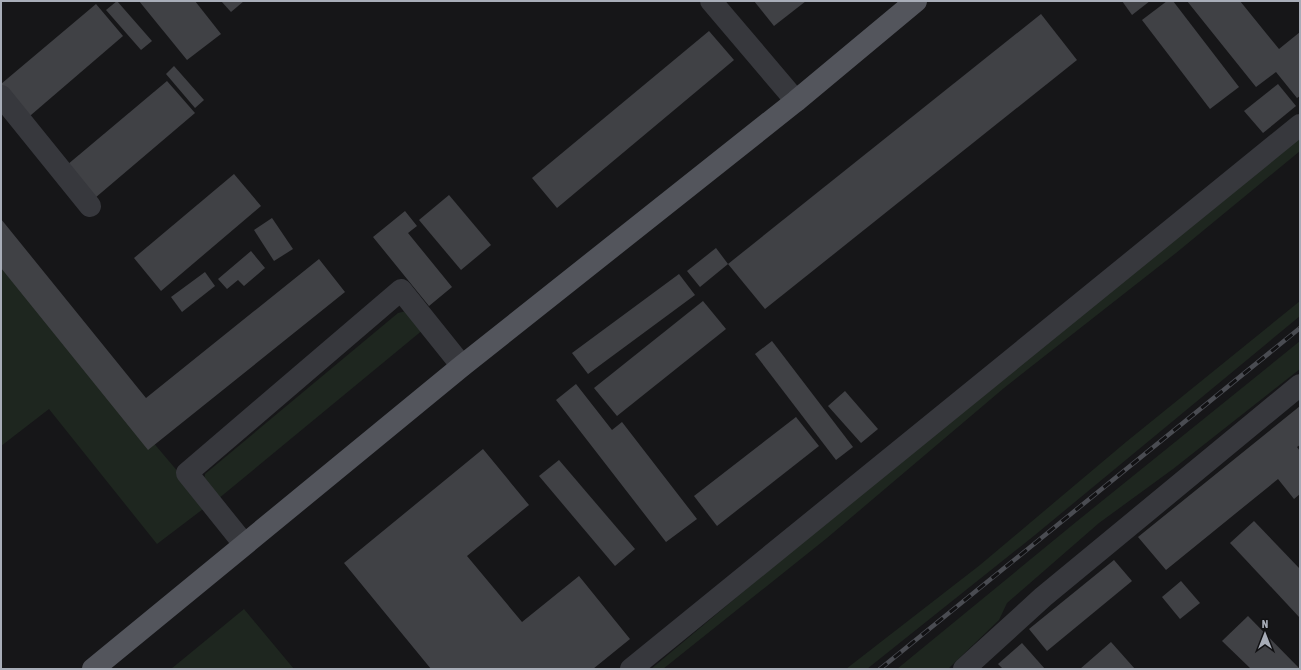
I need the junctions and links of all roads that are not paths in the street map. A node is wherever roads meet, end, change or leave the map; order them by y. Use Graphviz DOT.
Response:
graph roads {
  1 [pos="711,1"];
  2 [pos="916,1"];
  3 [pos="1,96"];
  4 [pos="796,101"];
  5 [pos="1300,125"];
  6 [pos="90,206"];
  7 [pos="462,366"];
  8 [pos="1300,385"];
  9 [pos="244,544"];
  10 [pos="93,669"];
  11 [pos="631,669"];
  12 [pos="964,669"];
  1 -- 4 [label="street"];
  2 -- 4 [label="main road"];
  3 -- 6 [label="street"];
  4 -- 7 [label="main road"];
  5 -- 11 [label="street"];
  7 -- 9 [label="main road"];
  7 -- 9 [label="street"];
  8 -- 12 [label="street"];
  9 -- 10 [label="main road"];
}
